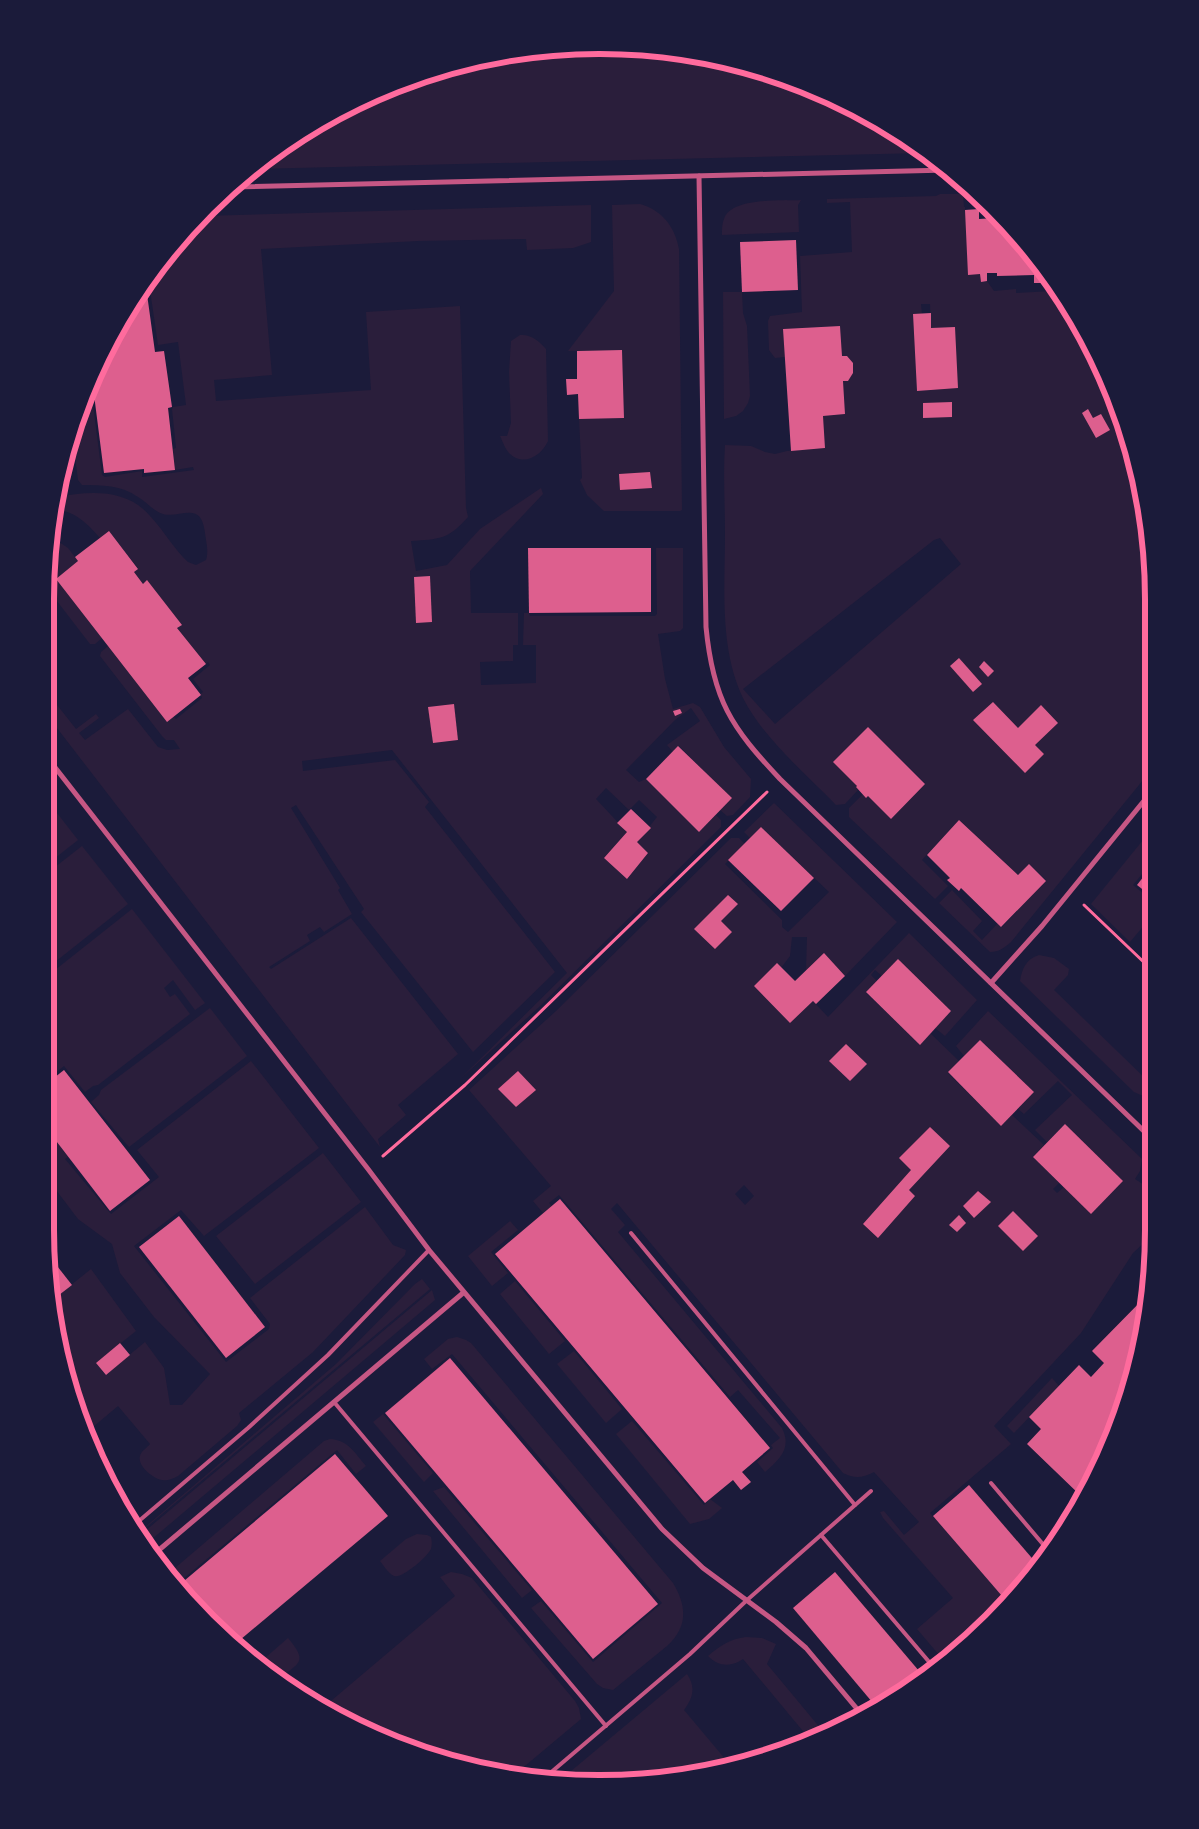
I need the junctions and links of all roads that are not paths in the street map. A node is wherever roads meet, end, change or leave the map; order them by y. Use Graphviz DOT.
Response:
graph roads {
  1 [pos="936,170"];
  2 [pos="699,176"];
  3 [pos="243,187"];
  4 [pos="54,766"];
  5 [pos="1145,800"];
  6 [pos="991,983"];
  7 [pos="1145,1132"];
  8 [pos="631,1232"];
  9 [pos="429,1250"];
  10 [pos="463,1293"];
  11 [pos="334,1402"];
  12 [pos="991,1483"];
  13 [pos="871,1491"];
  14 [pos="855,1504"];
  15 [pos="139,1521"];
  16 [pos="821,1535"];
  17 [pos="1045,1544"];
  18 [pos="159,1550"];
  19 [pos="746,1601"];
  20 [pos="930,1663"];
  21 [pos="858,1710"];
  22 [pos="606,1726"];
  23 [pos="550,1773"];
  1 -- 2 [label="street"];
  2 -- 3 [label="street"];
  2 -- 6 [label="street"];
  4 -- 9 [label="street"];
  5 -- 6 [label="street"];
  6 -- 7 [label="street"];
  8 -- 14 [label="lane"];
  9 -- 10 [label="street"];
  9 -- 15 [label="lane"];
  10 -- 11 [label="street"];
  10 -- 19 [label="street"];
  11 -- 18 [label="street"];
  11 -- 22 [label="lane"];
  12 -- 17 [label="lane"];
  13 -- 14 [label="lane"];
  14 -- 16 [label="lane"];
  16 -- 19 [label="lane"];
  16 -- 20 [label="lane"];
  19 -- 21 [label="street"];
  19 -- 22 [label="lane"];
  22 -- 23 [label="lane"];
}
